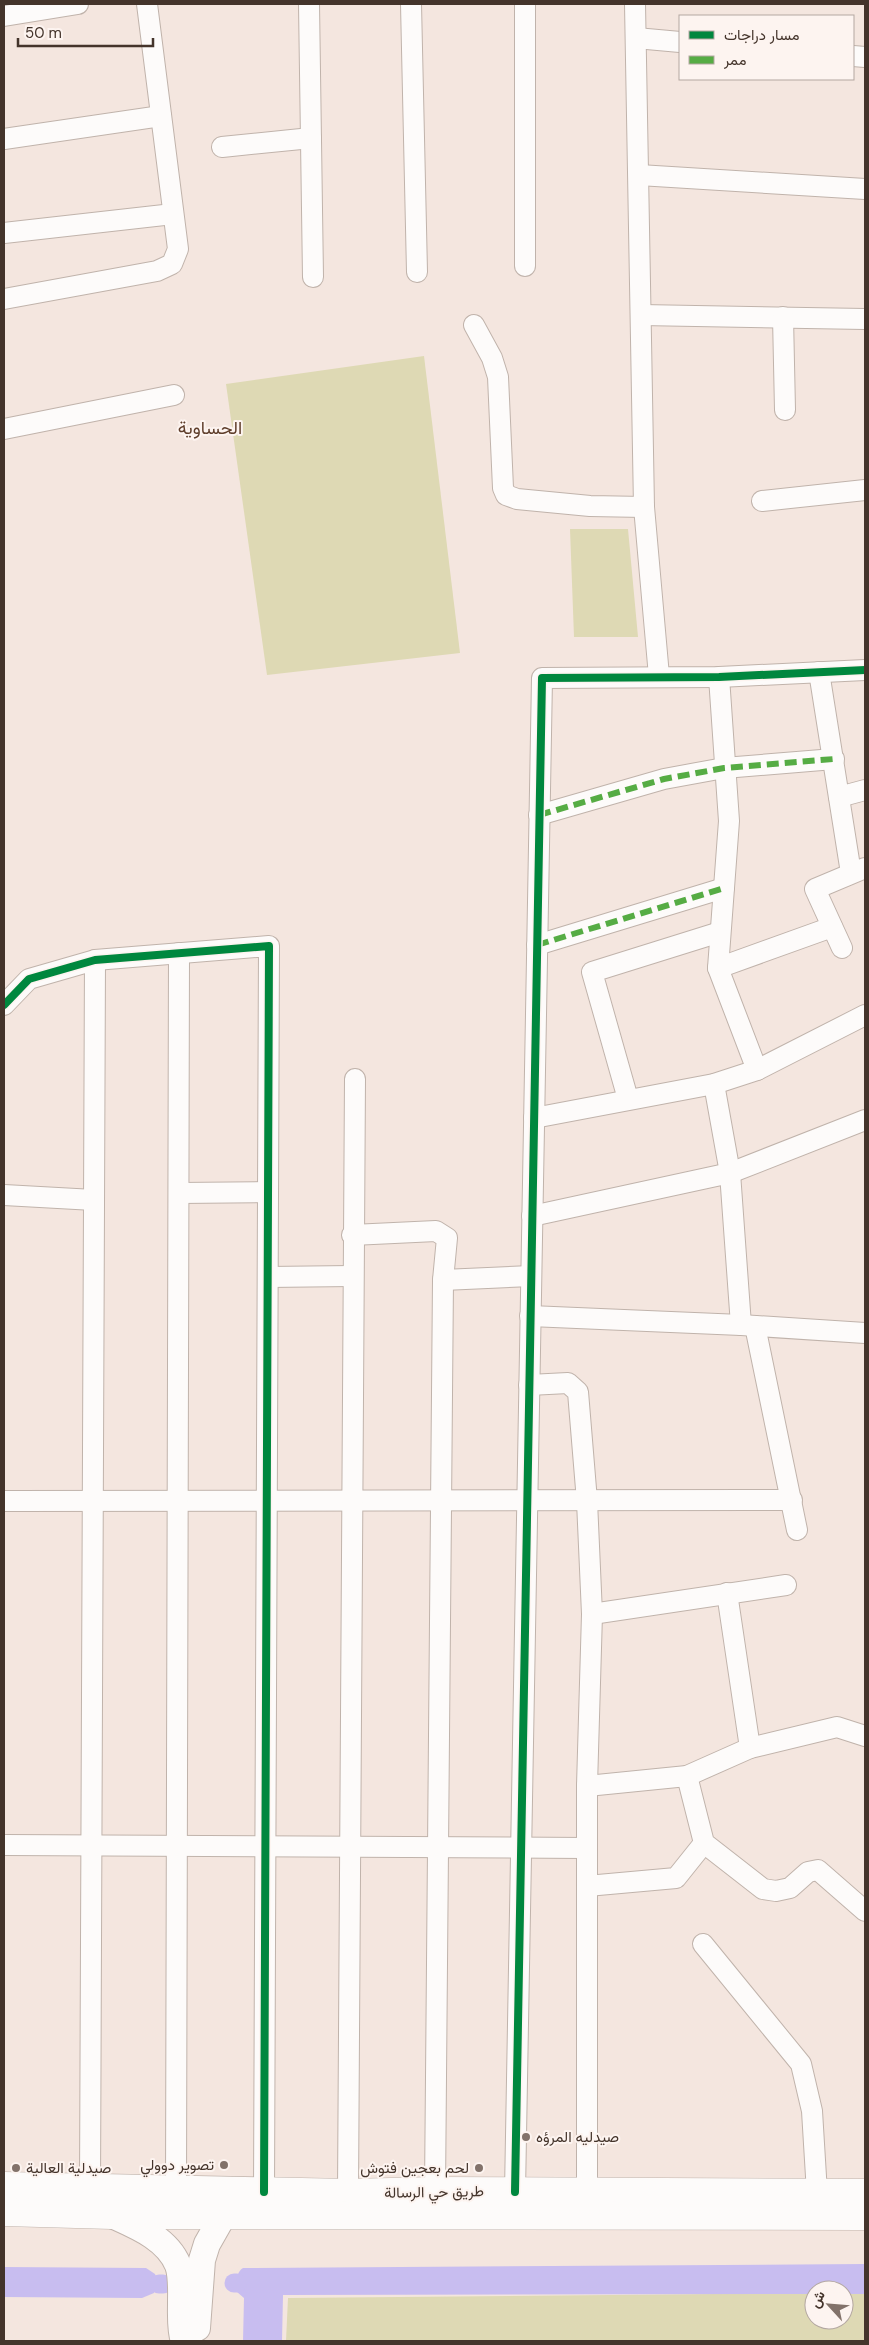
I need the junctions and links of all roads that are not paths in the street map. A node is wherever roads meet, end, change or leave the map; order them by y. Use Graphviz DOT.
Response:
graph roads {
  1 [pos="78,4"];
  2 [pos="147,4"];
  3 [pos="309,4"];
  4 [pos="411,4"];
  5 [pos="525,4"];
  6 [pos="635,4"];
  7 [pos="4,16"];
  8 [pos="636,38"];
  9 [pos="679,42"];
  10 [pos="161,116"];
  11 [pos="311,138"];
  12 [pos="4,139"];
  13 [pos="222,147"];
  14 [pos="640,175"];
  15 [pos="865,188"];
  16 [pos="173,214"];
  17 [pos="4,233"];
  18 [pos="525,266"];
  19 [pos="417,272"];
  20 [pos="313,277"];
  21 [pos="4,298"];
  22 [pos="641,315"];
  23 [pos="783,318"];
  24 [pos="865,319"];
  25 [pos="474,325"];
  26 [pos="174,395"];
  27 [pos="785,410"];
  28 [pos="4,429"];
  29 [pos="865,490"];
  30 [pos="762,501"];
  31 [pos="644,507"];
  32 [pos="865,670"];
  33 [pos="819,672"];
  34 [pos="659,676"];
  35 [pos="719,676"];
  36 [pos="834,759"];
  37 [pos="724,768"];
  38 [pos="865,790"];
  39 [pos="840,797"];
  40 [pos="539,815"];
  41 [pos="858,871"];
  42 [pos="724,888"];
  43 [pos="832,927"];
  44 [pos="720,932"];
  45 [pos="537,945"];
  46 [pos="842,948"];
  47 [pos="179,953"];
  48 [pos="95,960"];
  49 [pos="718,968"];
  50 [pos="4,1005"];
  51 [pos="865,1015"];
  52 [pos="757,1070"];
  53 [pos="355,1079"];
  54 [pos="714,1084"];
  55 [pos="628,1099"];
  56 [pos="534,1118"];
  57 [pos="865,1120"];
  58 [pos="730,1173"];
  59 [pos="268,1192"];
  60 [pos="178,1193"];
  61 [pos="4,1195"];
  62 [pos="94,1200"];
  63 [pos="532,1216"];
  64 [pos="352,1235"];
  65 [pos="352,1276"];
  66 [pos="531,1276"];
  67 [pos="268,1277"];
  68 [pos="443,1280"];
  69 [pos="530,1316"];
  70 [pos="748,1325"];
  71 [pos="865,1333"];
  72 [pos="529,1385"];
  73 [pos="351,1500"];
  74 [pos="527,1500"];
  75 [pos="792,1500"];
  76 [pos="4,1501"];
  77 [pos="93,1501"];
  78 [pos="178,1501"];
  79 [pos="267,1501"];
  80 [pos="441,1501"];
  81 [pos="587,1501"];
  82 [pos="797,1530"];
  83 [pos="786,1585"];
  84 [pos="727,1593"];
  85 [pos="592,1614"];
  86 [pos="865,1736"];
  87 [pos="750,1748"];
  88 [pos="687,1776"];
  89 [pos="587,1786"];
  90 [pos="704,1844"];
  91 [pos="4,1845"];
  92 [pos="91,1845"];
  93 [pos="177,1846"];
  94 [pos="265,1846"];
  95 [pos="349,1847"];
  96 [pos="438,1847"];
  97 [pos="521,1848"];
  98 [pos="587,1848"];
  99 [pos="587,1886"];
  100 [pos="865,1912"];
  101 [pos="703,1944"];
  102 [pos="4,2186"];
  103 [pos="90,2188"];
  104 [pos="176,2190"];
  105 [pos="435,2191"];
  106 [pos="587,2191"];
  107 [pos="264,2192"];
  108 [pos="515,2192"];
  109 [pos="348,2193"];
  110 [pos="817,2193"];
  111 [pos="865,2193"];
  112 [pos="4,2212"];
  113 [pos="224,2214"];
  114 [pos="112,2215"];
  115 [pos="865,2216"];
  116 [pos="184,2341"];
  117 [pos="195,2341"];
  1 -- 7 [label="street"];
  2 -- 10 [label="street"];
  3 -- 11 [label="street"];
  4 -- 19 [label="street"];
  5 -- 18 [label="street"];
  6 -- 8 [label="street"];
  8 -- 9 [label="street"];
  8 -- 14 [label="street"];
  10 -- 12 [label="street"];
  10 -- 16 [label="street"];
  11 -- 13 [label="street"];
  11 -- 20 [label="street"];
  14 -- 15 [label="street"];
  14 -- 22 [label="street"];
  16 -- 17 [label="street"];
  16 -- 21 [label="street"];
  22 -- 23 [label="street"];
  22 -- 31 [label="street"];
  23 -- 24 [label="street"];
  23 -- 27 [label="street"];
  25 -- 31 [label="street"];
  26 -- 28 [label="street"];
  29 -- 30 [label="street"];
  31 -- 34 [label="street"];
  32 -- 33 [label="street"];
  33 -- 35 [label="street"];
  33 -- 36 [label="street"];
  34 -- 35 [label="street"];
  34 -- 40 [label="street"];
  35 -- 37 [label="street"];
  36 -- 37 [label="street"];
  36 -- 39 [label="street"];
  37 -- 40 [label="street"];
  37 -- 42 [label="street"];
  38 -- 39 [label="street"];
  39 -- 41 [label="street"];
  40 -- 45 [label="street"];
  41 -- 43 [label="street"];
  42 -- 44 [label="street"];
  42 -- 45 [label="street"];
  43 -- 46 [label="street"];
  43 -- 49 [label="street"];
  44 -- 49 [label="street"];
  44 -- 55 [label="street"];
  45 -- 56 [label="street"];
  47 -- 48 [label="street"];
  47 -- 59 [label="street"];
  47 -- 60 [label="street"];
  48 -- 50 [label="street"];
  48 -- 62 [label="street"];
  49 -- 52 [label="street"];
  51 -- 52 [label="street"];
  52 -- 54 [label="street"];
  53 -- 64 [label="street"];
  54 -- 55 [label="street"];
  54 -- 58 [label="street"];
  55 -- 56 [label="street"];
  56 -- 63 [label="street"];
  57 -- 58 [label="street"];
  58 -- 63 [label="street"];
  58 -- 70 [label="street"];
  59 -- 60 [label="street"];
  59 -- 67 [label="street"];
  60 -- 78 [label="street"];
  61 -- 62 [label="street"];
  62 -- 77 [label="street"];
  63 -- 66 [label="street"];
  64 -- 65 [label="street"];
  64 -- 68 [label="street"];
  65 -- 67 [label="street"];
  65 -- 73 [label="street"];
  66 -- 68 [label="street"];
  66 -- 69 [label="street"];
  67 -- 79 [label="street"];
  68 -- 80 [label="street"];
  69 -- 70 [label="street"];
  69 -- 72 [label="street"];
  70 -- 71 [label="street"];
  70 -- 75 [label="street"];
  72 -- 74 [label="street"];
  72 -- 81 [label="street"];
  73 -- 79 [label="street"];
  73 -- 80 [label="street"];
  73 -- 95 [label="street"];
  74 -- 80 [label="street"];
  74 -- 81 [label="street"];
  74 -- 97 [label="street"];
  75 -- 81 [label="street"];
  75 -- 82 [label="street"];
  76 -- 77 [label="street"];
  77 -- 78 [label="street"];
  77 -- 92 [label="street"];
  78 -- 79 [label="street"];
  78 -- 93 [label="street"];
  79 -- 94 [label="street"];
  80 -- 96 [label="street"];
  81 -- 85 [label="street"];
  83 -- 84 [label="street"];
  84 -- 85 [label="street"];
  84 -- 87 [label="street"];
  85 -- 89 [label="street"];
  86 -- 87 [label="street"];
  87 -- 88 [label="street"];
  88 -- 89 [label="street"];
  88 -- 90 [label="street"];
  89 -- 98 [label="street"];
  90 -- 99 [label="street"];
  90 -- 100 [label="street"];
  91 -- 92 [label="street"];
  92 -- 93 [label="street"];
  92 -- 103 [label="street"];
  93 -- 94 [label="street"];
  93 -- 104 [label="street"];
  94 -- 95 [label="street"];
  94 -- 107 [label="street"];
  95 -- 96 [label="street"];
  95 -- 109 [label="street"];
  96 -- 97 [label="street"];
  96 -- 105 [label="street"];
  97 -- 98 [label="street"];
  97 -- 108 [label="street"];
  98 -- 99 [label="street"];
  99 -- 106 [label="street"];
  101 -- 110 [label="street"];
  102 -- 103 [label="main road, طريق حي الرسالة"];
  103 -- 104 [label="main road, طريق حي الرسالة"];
  104 -- 107 [label="main road, طريق حي الرسالة"];
  105 -- 108 [label="main road, طريق حي الرسالة"];
  105 -- 109 [label="main road, طريق حي الرسالة"];
  106 -- 108 [label="main road, طريق حي الرسالة"];
  106 -- 110 [label="main road, طريق حي الرسالة"];
  107 -- 109 [label="main road, طريق حي الرسالة"];
  110 -- 111 [label="main road, طريق حي الرسالة"];
  112 -- 114 [label="main road, طريق حي الرسالة"];
  113 -- 114 [label="main road, طريق حي الرسالة"];
  113 -- 115 [label="main road, طريق حي الرسالة"];
  113 -- 117 [label="street"];
  114 -- 116 [label="street"];
}
